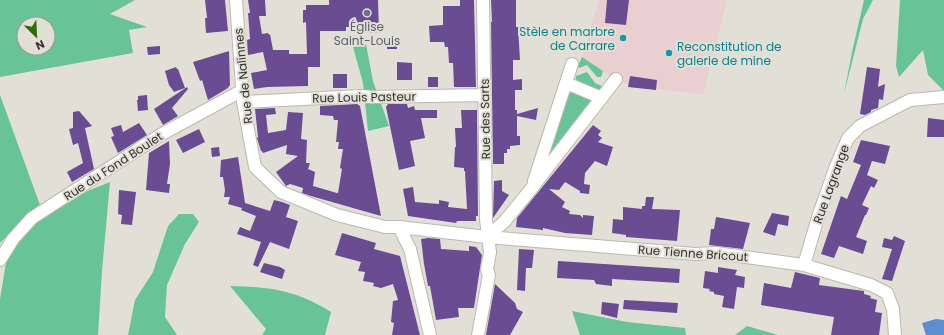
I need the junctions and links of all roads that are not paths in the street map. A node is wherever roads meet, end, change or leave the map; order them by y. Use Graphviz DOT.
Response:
graph roads {
  1 [pos="236,0"];
  2 [pos="483,0"];
  3 [pos="572,64"];
  4 [pos="616,79"];
  5 [pos="566,83"];
  6 [pos="485,95"];
  7 [pos="243,96"];
  8 [pos="944,97"];
  9 [pos="602,98"];
  10 [pos="531,189"];
  11 [pos="400,227"];
  12 [pos="487,237"];
  13 [pos="0,260"];
  14 [pos="804,265"];
  15 [pos="894,329"];
  16 [pos="430,335"];
  17 [pos="478,335"];
  1 -- 7 [label="street, Rue de Nalinnes"];
  2 -- 6 [label="street, Rue des Sarts"];
  3 -- 5 [label="street"];
  4 -- 9 [label="street"];
  5 -- 9 [label="street"];
  5 -- 10 [label="street"];
  6 -- 7 [label="street, Rue Louis Pasteur"];
  6 -- 12 [label="street, Rue des Sarts"];
  7 -- 11 [label="street, Rue de Nalinnes"];
  7 -- 13 [label="street, Rue du Fond Boulet"];
  8 -- 14 [label="street, Rue Lagrange"];
  9 -- 10 [label="street"];
  10 -- 12 [label="street"];
  11 -- 12 [label="street, Rue de Nalinnes"];
  11 -- 16 [label="street"];
  12 -- 14 [label="street, Rue Tienne Bricout"];
  12 -- 17 [label="street, Rue des Sarts"];
  14 -- 15 [label="street, Rue Tienne Bricout"];
}
